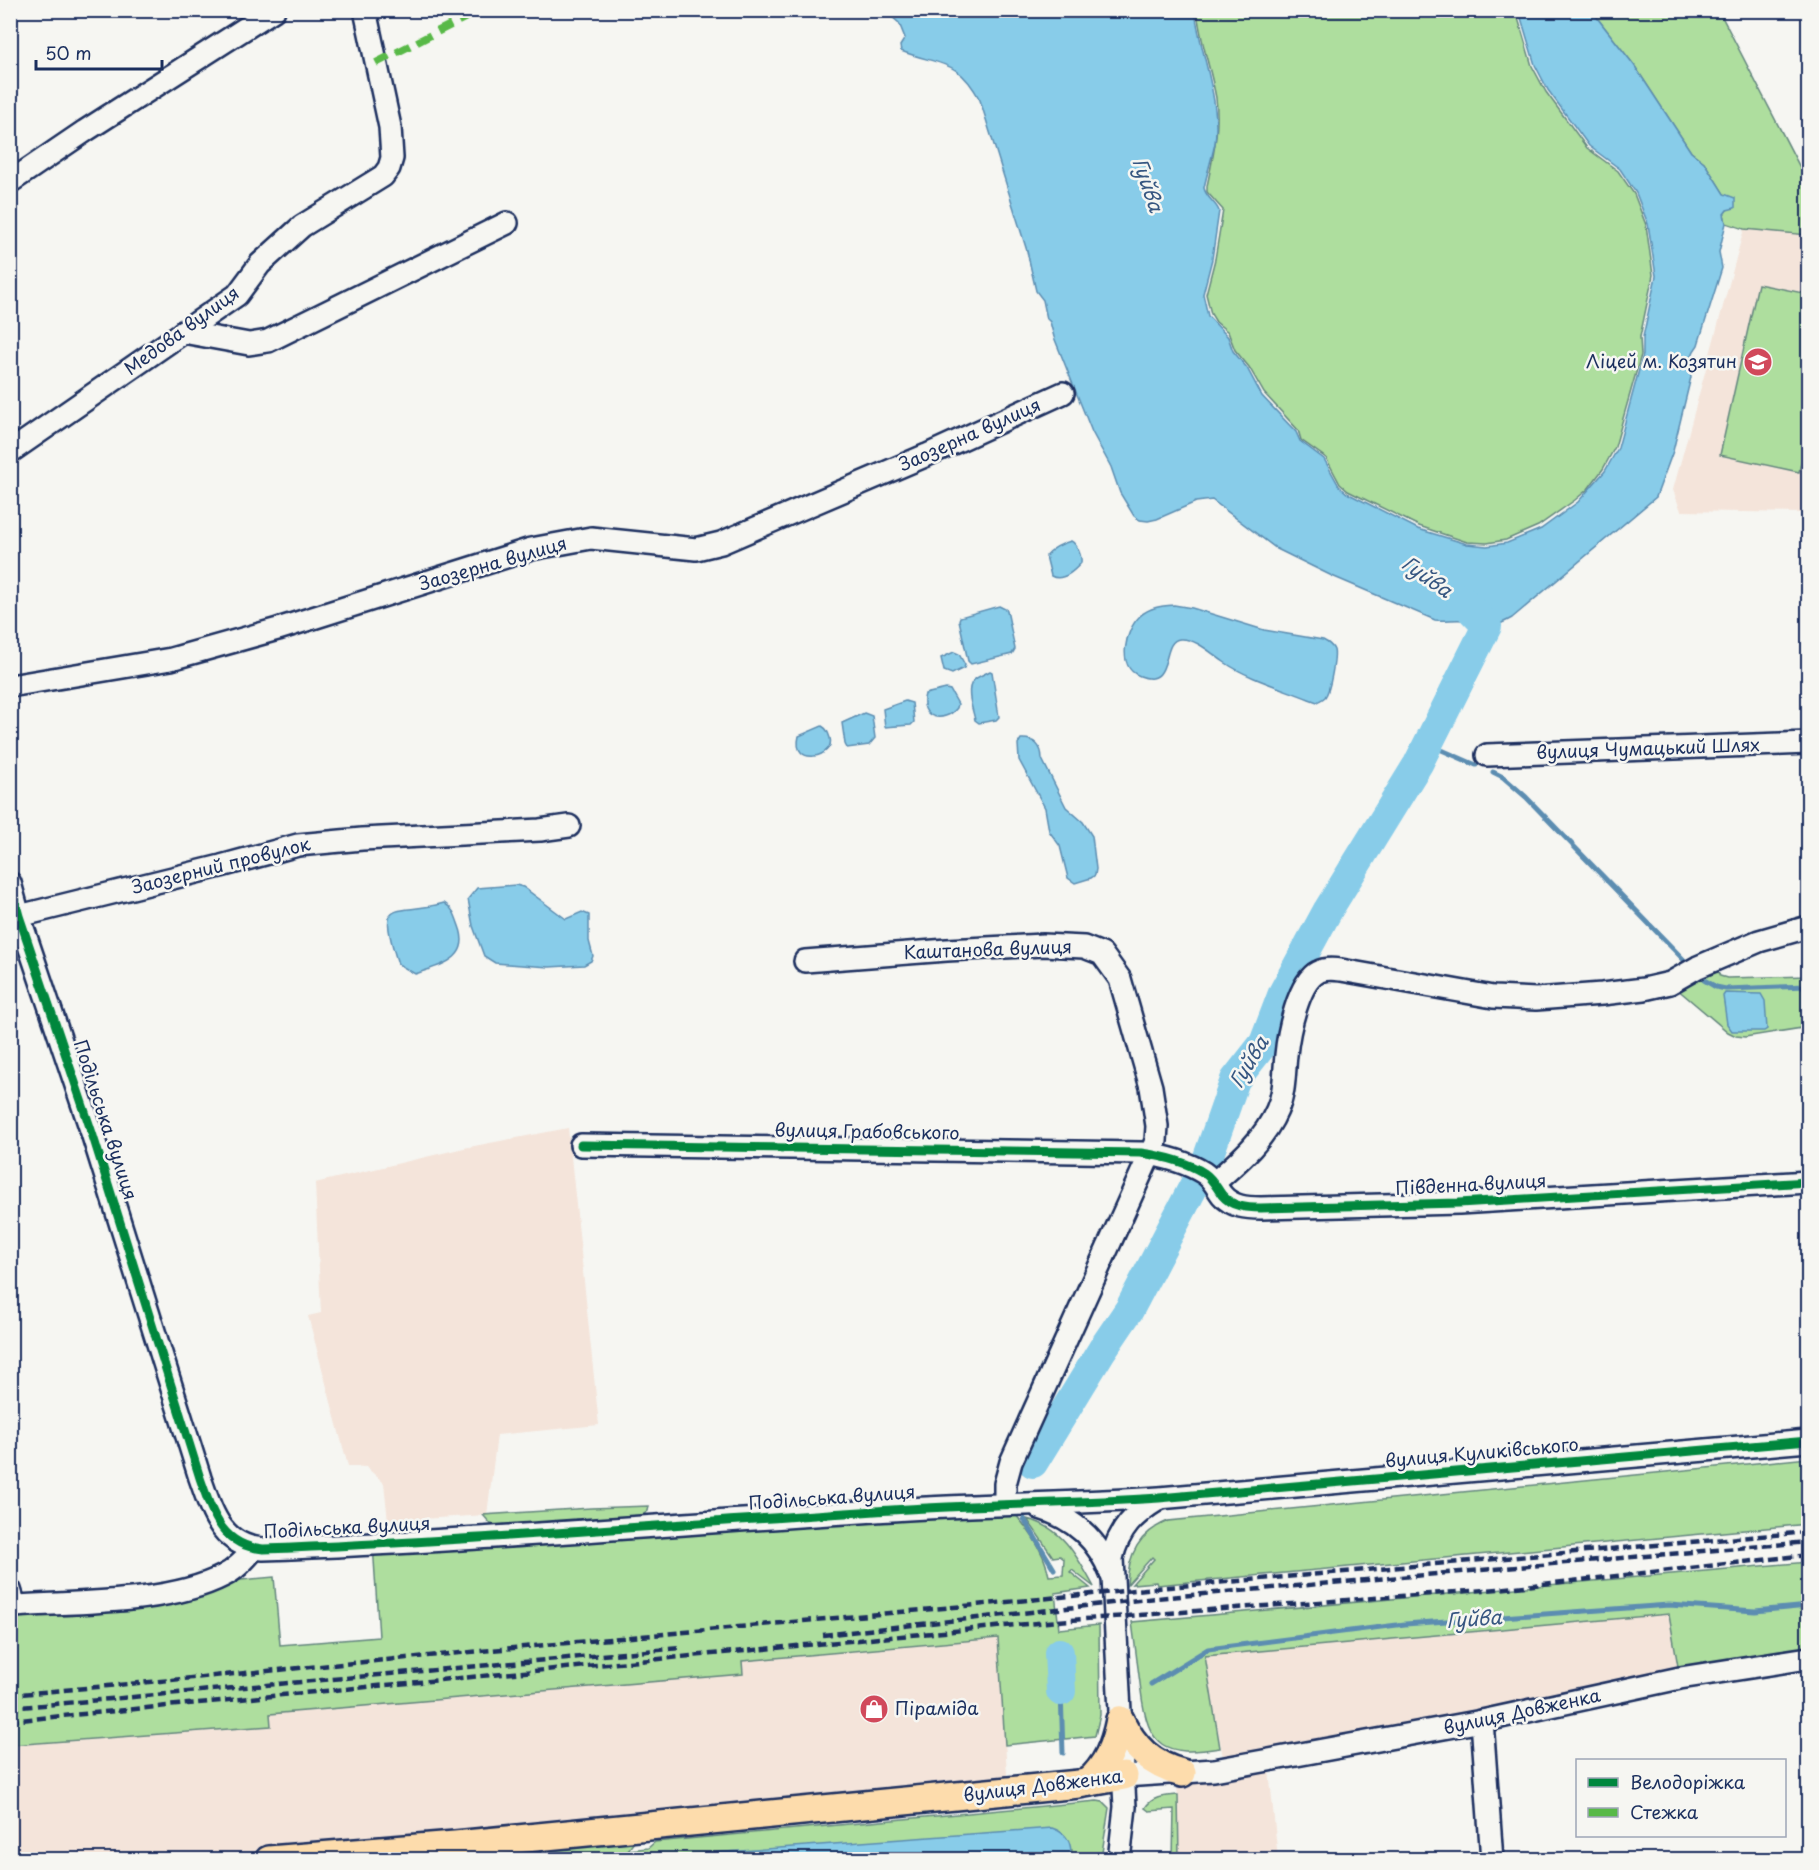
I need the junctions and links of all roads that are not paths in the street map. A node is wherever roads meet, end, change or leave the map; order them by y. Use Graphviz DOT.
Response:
graph roads {
  1 [pos="274,10"];
  2 [pos="365,10"];
  3 [pos="10,182"];
  4 [pos="507,223"];
  5 [pos="183,332"];
  6 [pos="1063,393"];
  7 [pos="10,452"];
  8 [pos="10,686"];
  9 [pos="1809,742"];
  10 [pos="1487,755"];
  11 [pos="569,826"];
  12 [pos="10,883"];
  13 [pos="19,916"];
  14 [pos="1809,927"];
  15 [pos="805,961"];
  16 [pos="581,1145"];
  17 [pos="1151,1155"];
  18 [pos="1215,1182"];
  19 [pos="1809,1182"];
  20 [pos="1809,1441"];
  21 [pos="1159,1498"];
  22 [pos="1014,1504"];
  23 [pos="254,1549"];
  24 [pos="1112,1575"];
  25 [pos="13,1598"];
  26 [pos="1809,1658"];
  27 [pos="1120,1720"];
  28 [pos="1482,1721"];
  29 [pos="1182,1773"];
  30 [pos="1124,1776"];
  31 [pos="1088,1782"];
  32 [pos="269,1860"];
  33 [pos="1119,1860"];
  34 [pos="1492,1860"];
  1 -- 3 [label="street"];
  2 -- 5 [label="street, Медова вулиця"];
  4 -- 5 [label="street"];
  5 -- 7 [label="street, Медова вулиця"];
  6 -- 8 [label="street, Заозерна вулиця"];
  9 -- 10 [label="street, вулиця Чумацький Шлях"];
  11 -- 13 [label="street, Заозерний провулок"];
  12 -- 13 [label="street, Подільська вулиця"];
  13 -- 23 [label="street, Подільська вулиця"];
  14 -- 18 [label="street"];
  15 -- 17 [label="street, Каштанова вулиця"];
  16 -- 17 [label="street, вулиця Грабовського"];
  17 -- 18 [label="street, Південна вулиця"];
  17 -- 22 [label="street, Каштанова вулиця"];
  18 -- 19 [label="street, Південна вулиця"];
  20 -- 21 [label="street, вулиця Куликівського"];
  21 -- 22 [label="street, Подільська вулиця"];
  21 -- 24 [label="street"];
  22 -- 23 [label="street, Подільська вулиця"];
  22 -- 24 [label="street"];
  23 -- 25 [label="street"];
  24 -- 27 [label="street"];
  26 -- 28 [label="street, вулиця Довженка"];
  27 -- 29 [label="main road"];
  27 -- 30 [label="street"];
  27 -- 31 [label="main road"];
  28 -- 29 [label="street, вулиця Довженка"];
  28 -- 34 [label="street"];
  29 -- 30 [label="street, вулиця Довженка"];
  30 -- 31 [label="main road, вулиця Довженка"];
  30 -- 33 [label="street"];
  31 -- 32 [label="main road, вулиця Довженка"];
}
